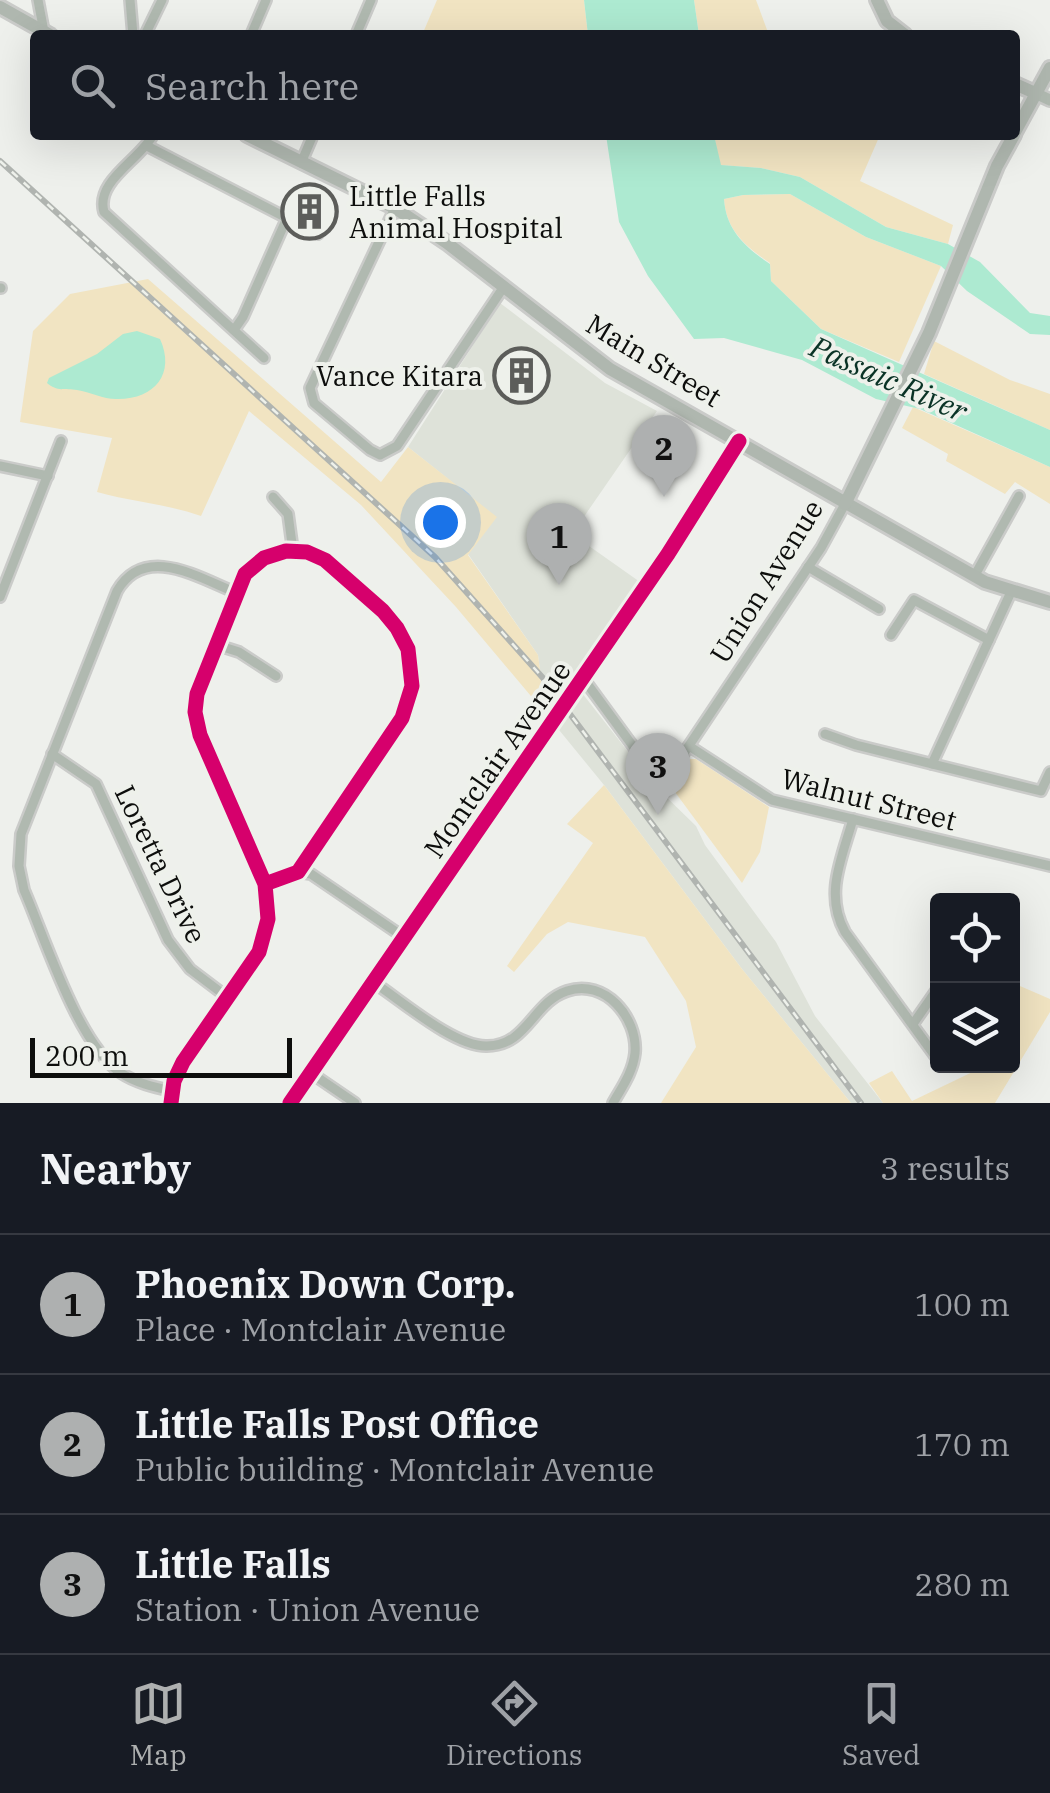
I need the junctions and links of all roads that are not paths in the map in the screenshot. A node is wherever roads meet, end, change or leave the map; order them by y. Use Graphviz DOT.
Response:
graph roads {
  1 [pos="38,0"];
  2 [pos="130,0"];
  3 [pos="162,0"];
  4 [pos="266,0"];
  5 [pos="371,0"];
  6 [pos="877,0"];
  7 [pos="0,8"];
  8 [pos="41,30"];
  9 [pos="46,30"];
  10 [pos="133,30"];
  11 [pos="147,30"];
  12 [pos="253,30"];
  13 [pos="358,30"];
  14 [pos="899,30"];
  15 [pos="1050,68"];
  16 [pos="1020,86"];
  17 [pos="1035,93"];
  18 [pos="1050,100"];
  19 [pos="1020,122"];
  20 [pos="151,140"];
  21 [pos="257,140"];
  22 [pos="312,140"];
  23 [pos="1011,140"];
  24 [pos="147,146"];
  25 [pos="301,163"];
  26 [pos="395,208"];
  27 [pos="287,218"];
  28 [pos="318,234"];
  29 [pos="503,288"];
  30 [pos="234,330"];
  31 [pos="264,358"];
  32 [pos="738,440"];
  33 [pos="61,441"];
  34 [pos="0,466"];
  35 [pos="48,476"];
  36 [pos="1019,496"];
  37 [pos="273,498"];
  38 [pos="845,504"];
  39 [pos="293,550"];
  40 [pos="808,567"];
  41 [pos="6,569"];
  42 [pos="975,575"];
  43 [pos="1012,592"];
  44 [pos="237,593"];
  45 [pos="0,598"];
  46 [pos="1050,602"];
  47 [pos="878,609"];
  48 [pos="891,635"];
  49 [pos="989,640"];
  50 [pos="217,645"];
  51 [pos="276,676"];
  52 [pos="583,678"];
  53 [pos="825,734"];
  54 [pos="690,746"];
  55 [pos="52,754"];
  56 [pos="932,764"];
  57 [pos="1050,772"];
  58 [pos="853,820"];
  59 [pos="1050,866"];
  60 [pos="298,872"];
  61 [pos="265,884"];
  62 [pos="405,938"];
  63 [pos="373,982"];
  64 [pos="227,997"];
  65 [pos="930,1000"];
  66 [pos="913,1024"];
  67 [pos="930,1049"];
  68 [pos="311,1072"];
  69 [pos="171,1097"];
  70 [pos="290,1103"];
  71 [pos="355,1103"];
  72 [pos="614,1103"];
  1 -- 9 [label="street"];
  2 -- 10 [label="street"];
  3 -- 11 [label="street"];
  4 -- 12 [label="street"];
  5 -- 13 [label="street"];
  6 -- 14 [label="main road"];
  7 -- 8 [label="main road"];
  15 -- 17 [label="main road, Union Avenue"];
  16 -- 17 [label="main road"];
  17 -- 18 [label="street"];
  17 -- 19 [label="main road, Union Avenue"];
  20 -- 24 [label="street"];
  21 -- 25 [label="main road, Main Street"];
  22 -- 25 [label="street"];
  23 -- 38 [label="main road, Union Avenue"];
  24 -- 27 [label="street"];
  24 -- 30 [label="street"];
  25 -- 26 [label="main road, Main Street"];
  26 -- 29 [label="main road, Main Street"];
  26 -- 29 [label="street"];
  27 -- 28 [label="street"];
  27 -- 30 [label="street"];
  29 -- 32 [label="main road, Main Street"];
  30 -- 31 [label="street"];
  32 -- 38 [label="main road, Main Street"];
  32 -- 52 [label="street, Montclair Avenue"];
  33 -- 35 [label="street"];
  34 -- 35 [label="street"];
  35 -- 41 [label="street"];
  36 -- 42 [label="street"];
  37 -- 39 [label="street"];
  38 -- 40 [label="street, Union Avenue"];
  38 -- 42 [label="main road, Main Street"];
  39 -- 44 [label="street"];
  39 -- 60 [label="street"];
  40 -- 47 [label="street"];
  40 -- 54 [label="street, Union Avenue"];
  41 -- 45 [label="street"];
  42 -- 43 [label="main road, Main Street"];
  43 -- 46 [label="main road, Main Street"];
  43 -- 49 [label="street"];
  44 -- 50 [label="street"];
  44 -- 55 [label="street"];
  48 -- 49 [label="street"];
  49 -- 56 [label="street"];
  50 -- 51 [label="street"];
  50 -- 61 [label="street"];
  52 -- 54 [label="street, Union Avenue"];
  52 -- 62 [label="street, Montclair Avenue"];
  53 -- 56 [label="street"];
  54 -- 58 [label="street, Walnut Street"];
  55 -- 64 [label="street, Loretta Drive"];
  55 -- 69 [label="street"];
  56 -- 57 [label="street"];
  58 -- 59 [label="street, Walnut Street"];
  58 -- 66 [label="street"];
  60 -- 61 [label="street"];
  60 -- 62 [label="street"];
  61 -- 64 [label="street"];
  62 -- 63 [label="street, Montclair Avenue"];
  63 -- 68 [label="street, Montclair Avenue"];
  63 -- 72 [label="street"];
  64 -- 69 [label="street"];
  65 -- 66 [label="street"];
  66 -- 67 [label="street"];
  68 -- 70 [label="street, Montclair Avenue"];
  68 -- 71 [label="street"];
}
